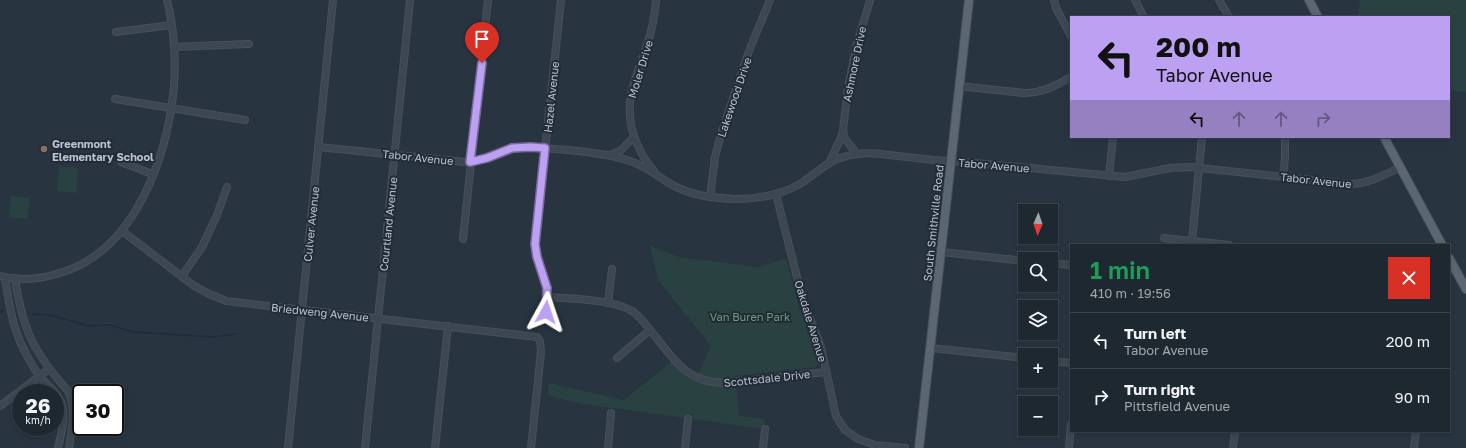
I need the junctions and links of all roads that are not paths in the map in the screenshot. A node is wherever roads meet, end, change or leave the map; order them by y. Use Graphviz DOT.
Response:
graph roads {
  1 [pos="167,0"];
  2 [pos="333,0"];
  3 [pos="410,0"];
  4 [pos="484,0"];
  5 [pos="488,0"];
  6 [pos="561,0"];
  7 [pos="656,0"];
  8 [pos="770,0"];
  9 [pos="870,0"];
  10 [pos="969,0"];
  11 [pos="1054,0"];
  12 [pos="1135,0"];
  13 [pos="1219,0"];
  14 [pos="1309,0"];
  15 [pos="1143,16"];
  16 [pos="1228,16"];
  17 [pos="1317,16"];
  18 [pos="172,25"];
  19 [pos="116,32"];
  20 [pos="1070,34"];
  21 [pos="249,44"];
  22 [pos="174,47"];
  23 [pos="1070,78"];
  24 [pos="959,86"];
  25 [pos="115,100"];
  26 [pos="171,108"];
  27 [pos="245,120"];
  28 [pos="843,130"];
  29 [pos="634,137"];
  30 [pos="1113,138"];
  31 [pos="1202,138"];
  32 [pos="1285,138"];
  33 [pos="1385,138"];
  34 [pos="319,147"];
  35 [pos="545,148"];
  36 [pos="857,154"];
  37 [pos="395,155"];
  38 [pos="607,155"];
  39 [pos="121,162"];
  40 [pos="470,162"];
  41 [pos="951,162"];
  42 [pos="828,163"];
  43 [pos="1401,167"];
  44 [pos="1200,168"];
  45 [pos="152,174"];
  46 [pos="658,175"];
  47 [pos="1109,176"];
  48 [pos="1283,177"];
  49 [pos="228,188"];
  50 [pos="776,194"];
  51 [pos="710,197"];
  52 [pos="122,231"];
  53 [pos="1164,238"];
  54 [pos="463,239"];
  55 [pos="1192,241"];
  56 [pos="1220,244"];
  57 [pos="1441,244"];
  58 [pos="941,252"];
  59 [pos="1018,260"];
  60 [pos="1450,260"];
  61 [pos="1058,264"];
  62 [pos="1070,265"];
  63 [pos="612,268"];
  64 [pos="182,276"];
  65 [pos="2,277"];
  66 [pos="15,278"];
  67 [pos="1466,289"];
  68 [pos="548,297"];
  69 [pos="608,303"];
  70 [pos="302,310"];
  71 [pos="546,312"];
  72 [pos="379,318"];
  73 [pos="448,326"];
  74 [pos="650,330"];
  75 [pos="931,348"];
  76 [pos="1018,357"];
  77 [pos="617,358"];
  78 [pos="1058,362"];
  79 [pos="1070,363"];
  80 [pos="49,370"];
  81 [pos="826,372"];
  82 [pos="40,376"];
  83 [pos="0,406"];
  84 [pos="611,413"];
  85 [pos="688,418"];
  86 [pos="765,429"];
  87 [pos="1070,432"];
  88 [pos="1235,432"];
  89 [pos="1416,432"];
  90 [pos="58,448"];
  91 [pos="69,448"];
  92 [pos="288,448"];
  93 [pos="365,448"];
  94 [pos="435,448"];
  95 [pos="531,448"];
  96 [pos="608,448"];
  97 [pos="685,448"];
  98 [pos="763,448"];
  99 [pos="905,448"];
  100 [pos="919,448"];
  101 [pos="1068,448"];
  102 [pos="1233,448"];
  103 [pos="1414,448"];
  1 -- 18 [label="street"];
  2 -- 34 [label="street, Culver Avenue"];
  3 -- 37 [label="street, Courtland Avenue"];
  4 -- 5 [label="street"];
  5 -- 40 [label="street"];
  6 -- 35 [label="street, Hazel Avenue"];
  7 -- 29 [label="street, Moler Drive"];
  8 -- 51 [label="street, Lakewood Drive"];
  9 -- 28 [label="street, Ashmore Drive"];
  10 -- 24 [label="main road, South Smithville Road"];
  11 -- 20 [label="street"];
  12 -- 15 [label="street"];
  13 -- 16 [label="street"];
  14 -- 17 [label="main road"];
  18 -- 19 [label="street"];
  18 -- 22 [label="street"];
  21 -- 22 [label="street"];
  22 -- 26 [label="street"];
  23 -- 24 [label="street"];
  24 -- 41 [label="main road, South Smithville Road"];
  25 -- 26 [label="street"];
  26 -- 27 [label="street"];
  26 -- 45 [label="street"];
  28 -- 36 [label="street"];
  28 -- 42 [label="street, Ashmore Drive"];
  29 -- 38 [label="street"];
  29 -- 46 [label="street, Moler Drive"];
  30 -- 47 [label="street"];
  31 -- 44 [label="street"];
  32 -- 48 [label="street"];
  33 -- 43 [label="main road"];
  34 -- 37 [label="street, Tabor Avenue"];
  34 -- 70 [label="street, Culver Avenue"];
  35 -- 38 [label="street, Tabor Avenue"];
  35 -- 40 [label="street, Tabor Avenue"];
  35 -- 68 [label="street, Hazel Avenue"];
  36 -- 41 [label="street, Tabor Avenue"];
  36 -- 42 [label="street, Tabor Avenue"];
  37 -- 40 [label="street, Tabor Avenue"];
  37 -- 72 [label="street, Courtland Avenue"];
  38 -- 46 [label="street, Tabor Avenue"];
  39 -- 45 [label="street"];
  40 -- 54 [label="street"];
  41 -- 47 [label="street, Tabor Avenue"];
  41 -- 58 [label="main road, South Smithville Road"];
  42 -- 50 [label="street, Tabor Avenue"];
  43 -- 48 [label="street, Tabor Avenue"];
  43 -- 57 [label="main road"];
  44 -- 47 [label="street, Tabor Avenue"];
  44 -- 48 [label="street, Tabor Avenue"];
  44 -- 55 [label="street"];
  45 -- 52 [label="street"];
  46 -- 51 [label="street, Tabor Avenue"];
  49 -- 64 [label="street"];
  50 -- 51 [label="street, Tabor Avenue"];
  50 -- 81 [label="street, Oakdale Avenue"];
  52 -- 64 [label="street, Briedweng Avenue"];
  52 -- 66 [label="street"];
  53 -- 55 [label="street"];
  55 -- 56 [label="street"];
  58 -- 59 [label="street"];
  58 -- 75 [label="main road, South Smithville Road"];
  60 -- 67 [label="main road"];
  61 -- 62 [label="street"];
  63 -- 69 [label="street"];
  64 -- 70 [label="street, Briedweng Avenue"];
  65 -- 66 [label="street"];
  65 -- 82 [label="street"];
  66 -- 80 [label="street"];
  68 -- 69 [label="street, Scottsdale Drive"];
  68 -- 71 [label="street, Hazel Avenue"];
  69 -- 74 [label="street, Scottsdale Drive"];
  70 -- 72 [label="street, Briedweng Avenue"];
  70 -- 92 [label="street, Culver Avenue"];
  72 -- 73 [label="street, Briedweng Avenue"];
  72 -- 93 [label="street, Courtland Avenue"];
  73 -- 94 [label="street"];
  73 -- 95 [label="street, Briedweng Avenue"];
  74 -- 77 [label="street"];
  74 -- 81 [label="street, Scottsdale Drive"];
  75 -- 76 [label="street"];
  75 -- 100 [label="main road, South Smithville Road"];
  78 -- 79 [label="street"];
  80 -- 82 [label="street"];
  80 -- 91 [label="street"];
  81 -- 99 [label="street, Oakdale Avenue"];
  82 -- 83 [label="street"];
  82 -- 90 [label="street"];
  84 -- 96 [label="street"];
  85 -- 97 [label="street"];
  86 -- 98 [label="street"];
  87 -- 101 [label="street"];
  88 -- 102 [label="street"];
  89 -- 103 [label="street"];
}
